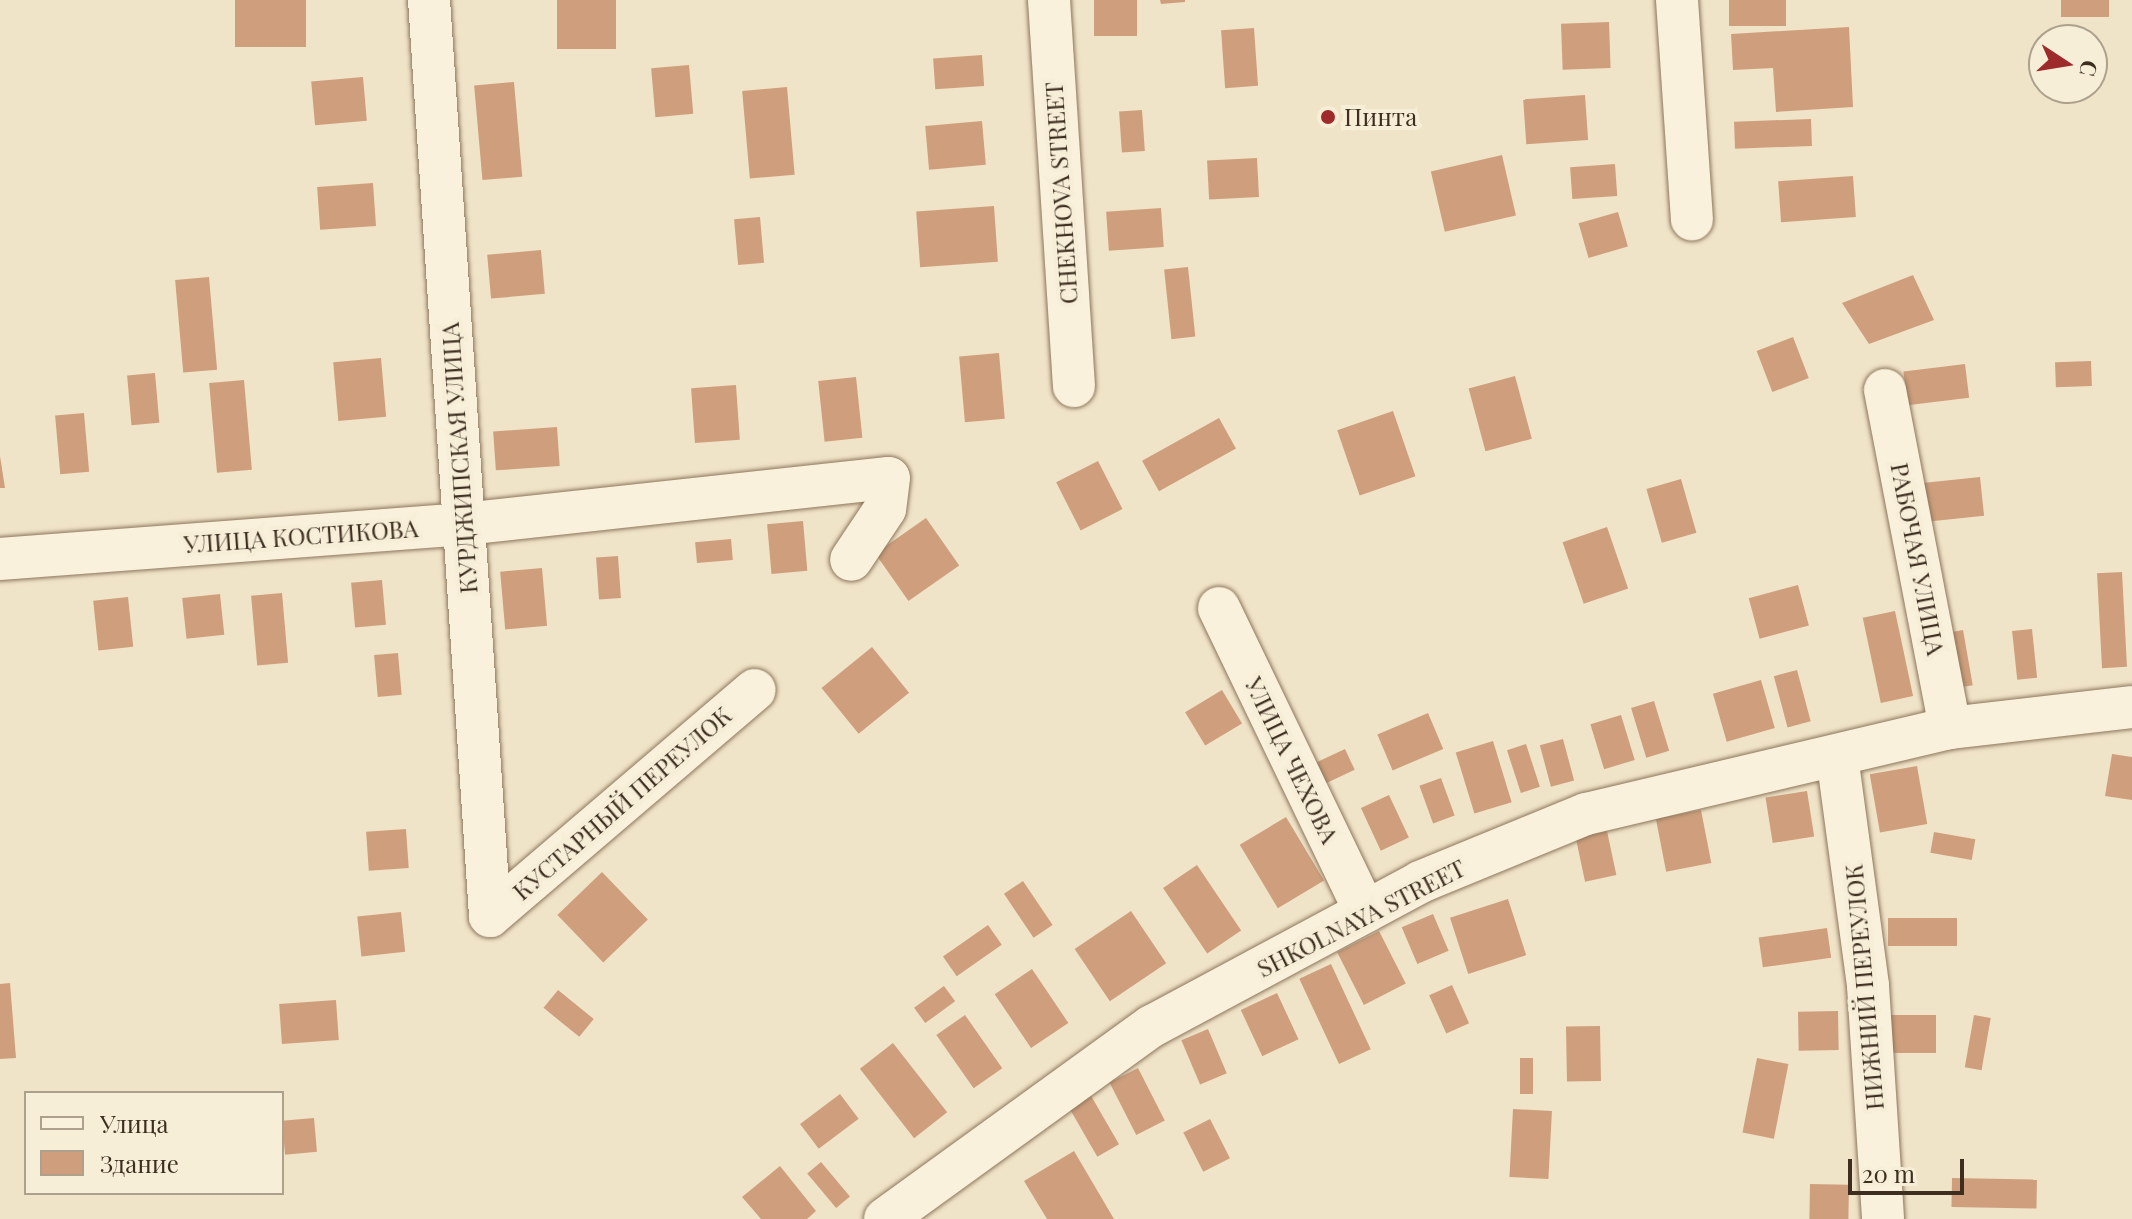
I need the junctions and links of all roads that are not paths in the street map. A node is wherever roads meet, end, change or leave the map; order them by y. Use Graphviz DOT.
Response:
graph roads {
  1 [pos="429,0"];
  2 [pos="1049,0"];
  3 [pos="1677,0"];
  4 [pos="1692,219"];
  5 [pos="1074,386"];
  6 [pos="1885,390"];
  7 [pos="464,524"];
  8 [pos="0,559"];
  9 [pos="851,560"];
  10 [pos="1219,608"];
  11 [pos="755,690"];
  12 [pos="2132,707"];
  13 [pos="1950,728"];
  14 [pos="1837,756"];
  15 [pos="1365,912"];
  16 [pos="490,916"];
  17 [pos="885,1219"];
  18 [pos="1883,1219"];
  1 -- 7 [label="street, КУРДЖИПСКАЯ УЛИЦА"];
  2 -- 5 [label="street, CHEKHOVA STREET"];
  3 -- 4 [label="street"];
  6 -- 13 [label="street, РАБОЧАЯ УЛИЦА"];
  7 -- 8 [label="street, УЛИЦА КОСТИКОВА"];
  7 -- 9 [label="street, УЛИЦА КОСТИКОВА"];
  7 -- 16 [label="street, КУРДЖИПСКАЯ УЛИЦА"];
  10 -- 15 [label="street, УЛИЦА ЧЕХОВА"];
  11 -- 16 [label="street, КУСТАРНЫЙ ПЕРЕУЛОК"];
  12 -- 13 [label="street, SHKOLNAYA STREET"];
  13 -- 14 [label="street, SHKOLNAYA STREET"];
  14 -- 15 [label="street, SHKOLNAYA STREET"];
  14 -- 18 [label="street, НИЖНИЙ ПЕРЕУЛОК"];
  15 -- 17 [label="street, SHKOLNAYA STREET"];
}
